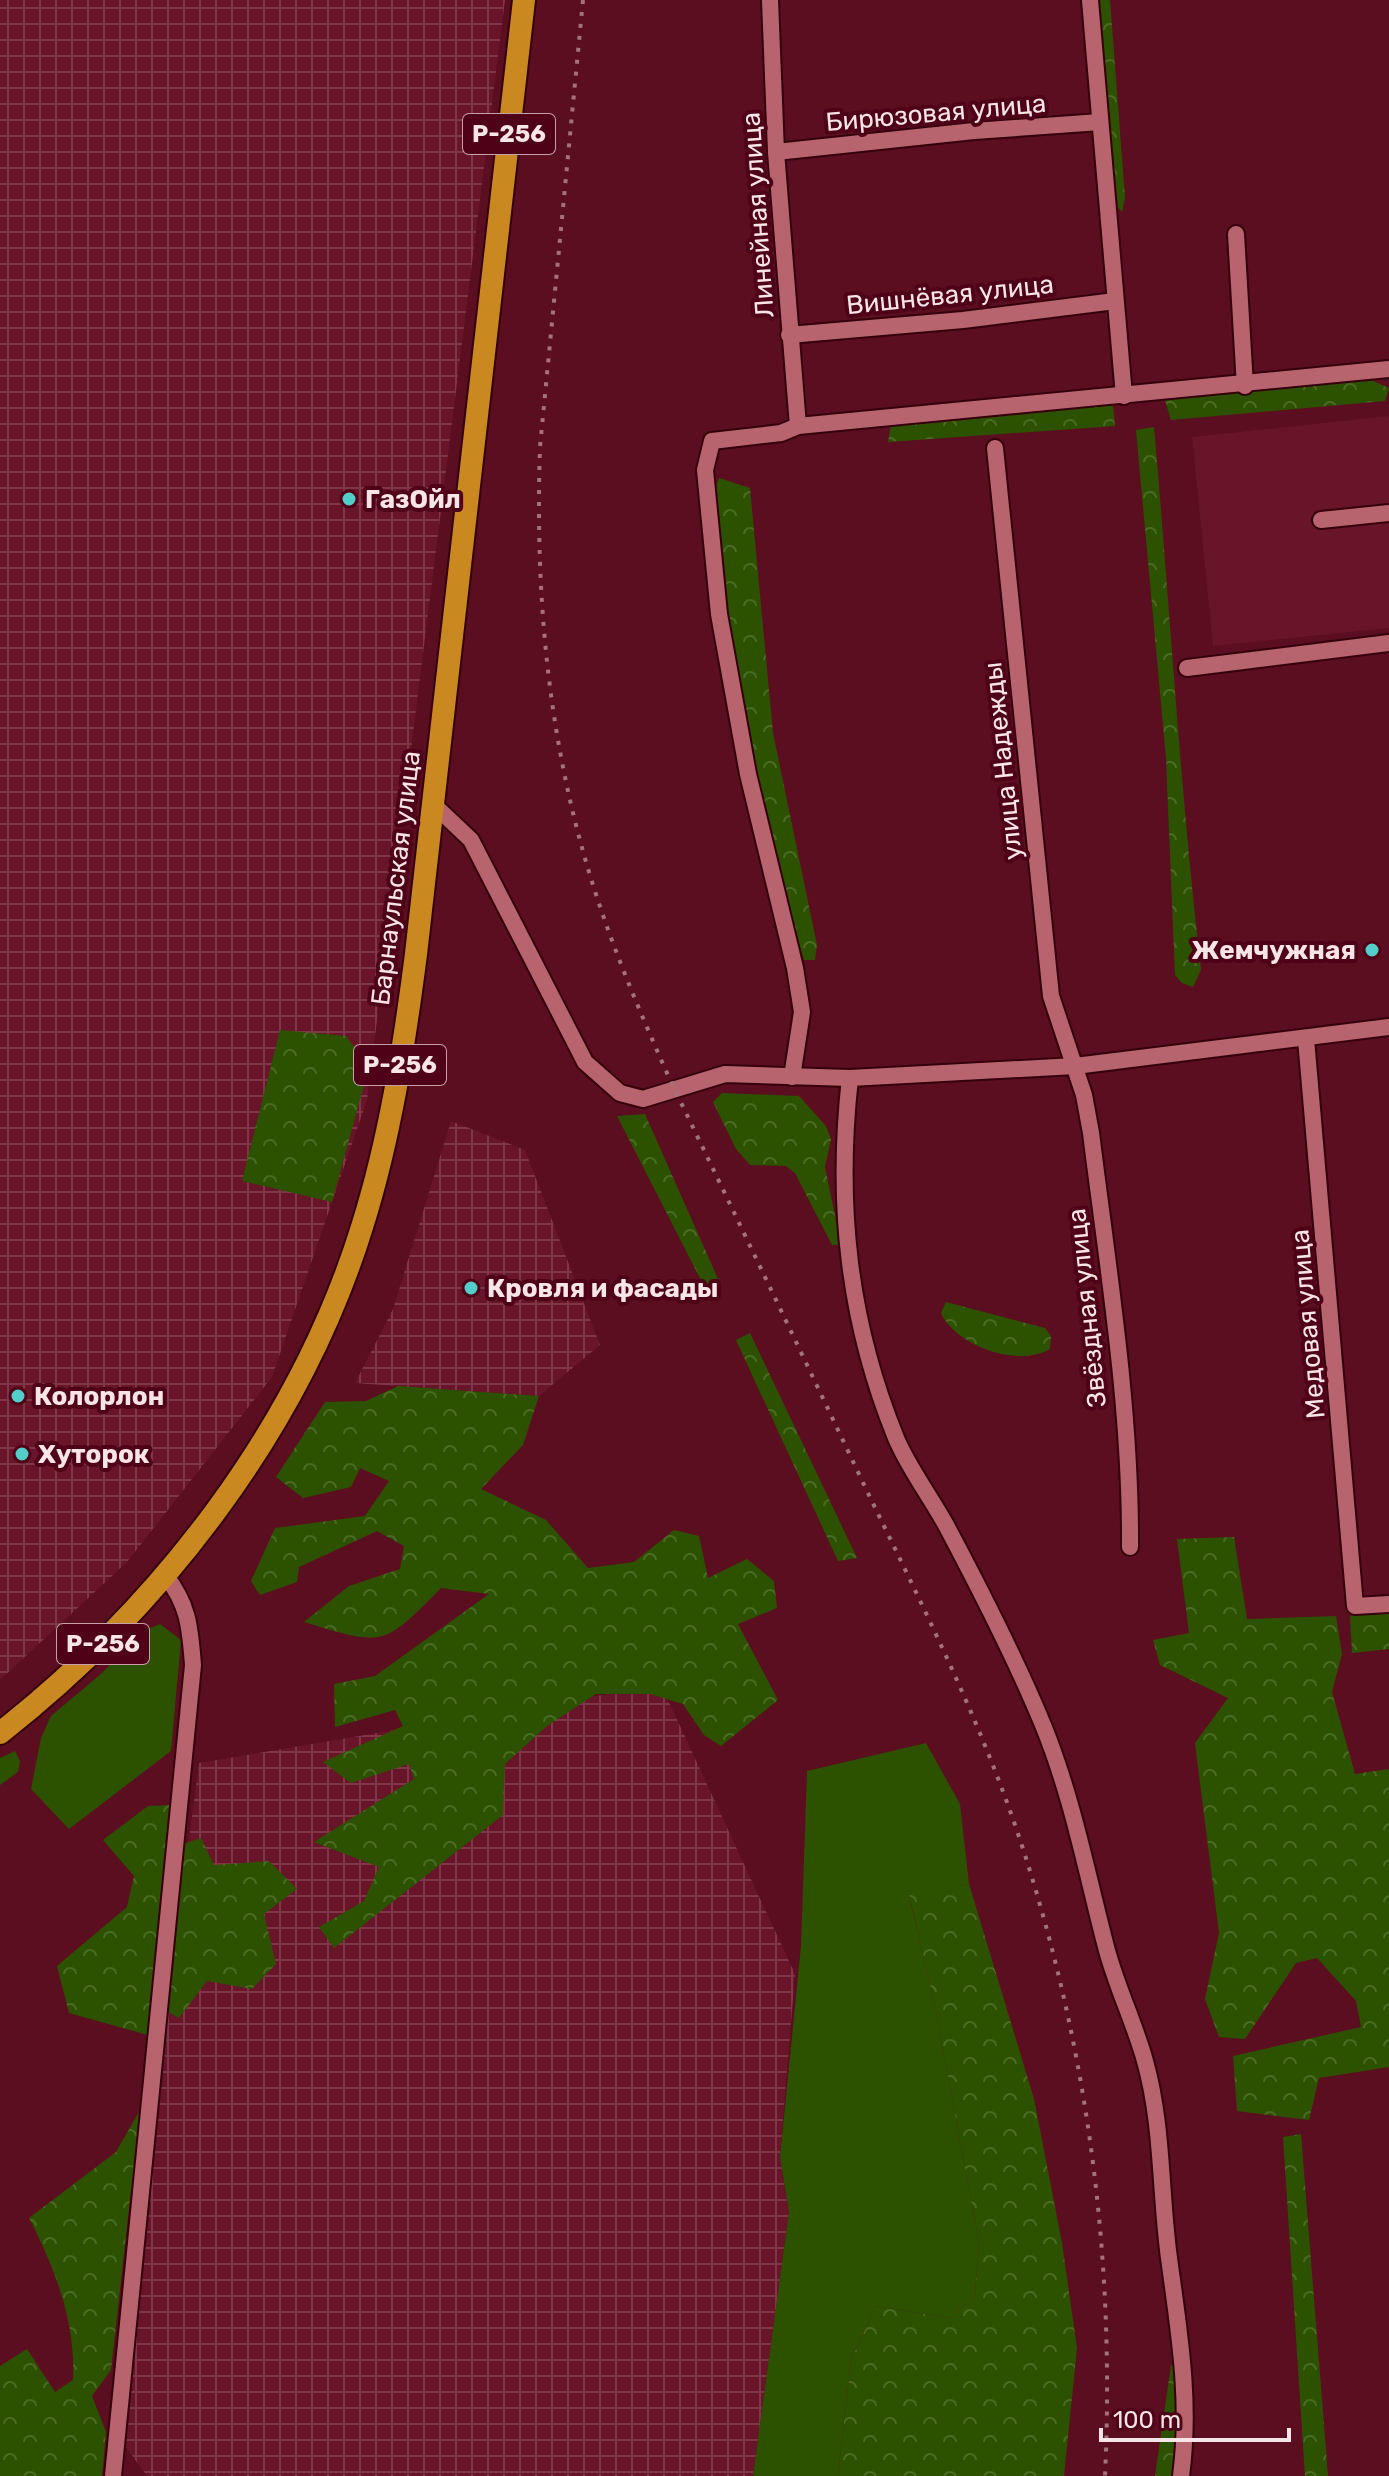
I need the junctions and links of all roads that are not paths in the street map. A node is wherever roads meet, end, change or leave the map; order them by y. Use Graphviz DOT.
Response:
graph roads {
  1 [pos="524,0"];
  2 [pos="770,0"];
  3 [pos="1090,0"];
  4 [pos="1100,122"];
  5 [pos="776,152"];
  6 [pos="1236,234"];
  7 [pos="1115,301"];
  8 [pos="789,335"];
  9 [pos="1389,369"];
  10 [pos="1245,386"];
  11 [pos="1124,396"];
  12 [pos="798,426"];
  13 [pos="995,448"];
  14 [pos="1389,513"];
  15 [pos="1321,520"];
  16 [pos="1389,643"];
  17 [pos="1187,668"];
  18 [pos="433,804"];
  19 [pos="1389,1027"];
  20 [pos="1306,1039"];
  21 [pos="1075,1066"];
  22 [pos="792,1077"];
  23 [pos="850,1078"];
  24 [pos="1130,1547"];
  25 [pos="165,1575"];
  26 [pos="1389,1604"];
  27 [pos="0,1733"];
  28 [pos="113,2476"];
  29 [pos="1181,2476"];
  1 -- 18 [label="highway, Барнаульская улица / Р-256"];
  2 -- 5 [label="street, Линейная улица"];
  3 -- 4 [label="street"];
  4 -- 5 [label="street, Бирюзовая улица"];
  4 -- 7 [label="street"];
  5 -- 8 [label="street, Линейная улица"];
  6 -- 10 [label="street"];
  7 -- 8 [label="street, Вишнёвая улица"];
  7 -- 11 [label="street"];
  8 -- 12 [label="street, Линейная улица"];
  9 -- 10 [label="street"];
  10 -- 11 [label="street"];
  11 -- 12 [label="street"];
  12 -- 22 [label="street"];
  13 -- 21 [label="street, улица Надежды"];
  14 -- 15 [label="street"];
  16 -- 17 [label="street"];
  18 -- 22 [label="street"];
  18 -- 25 [label="highway, Барнаульская улица / Р-256"];
  19 -- 20 [label="street"];
  20 -- 21 [label="street"];
  20 -- 26 [label="street, Медовая улица"];
  21 -- 23 [label="street"];
  21 -- 24 [label="street, Звёздная улица"];
  22 -- 23 [label="street"];
  23 -- 29 [label="street"];
  25 -- 27 [label="highway, Барнаульская улица / Р-256"];
  25 -- 28 [label="street"];
}
